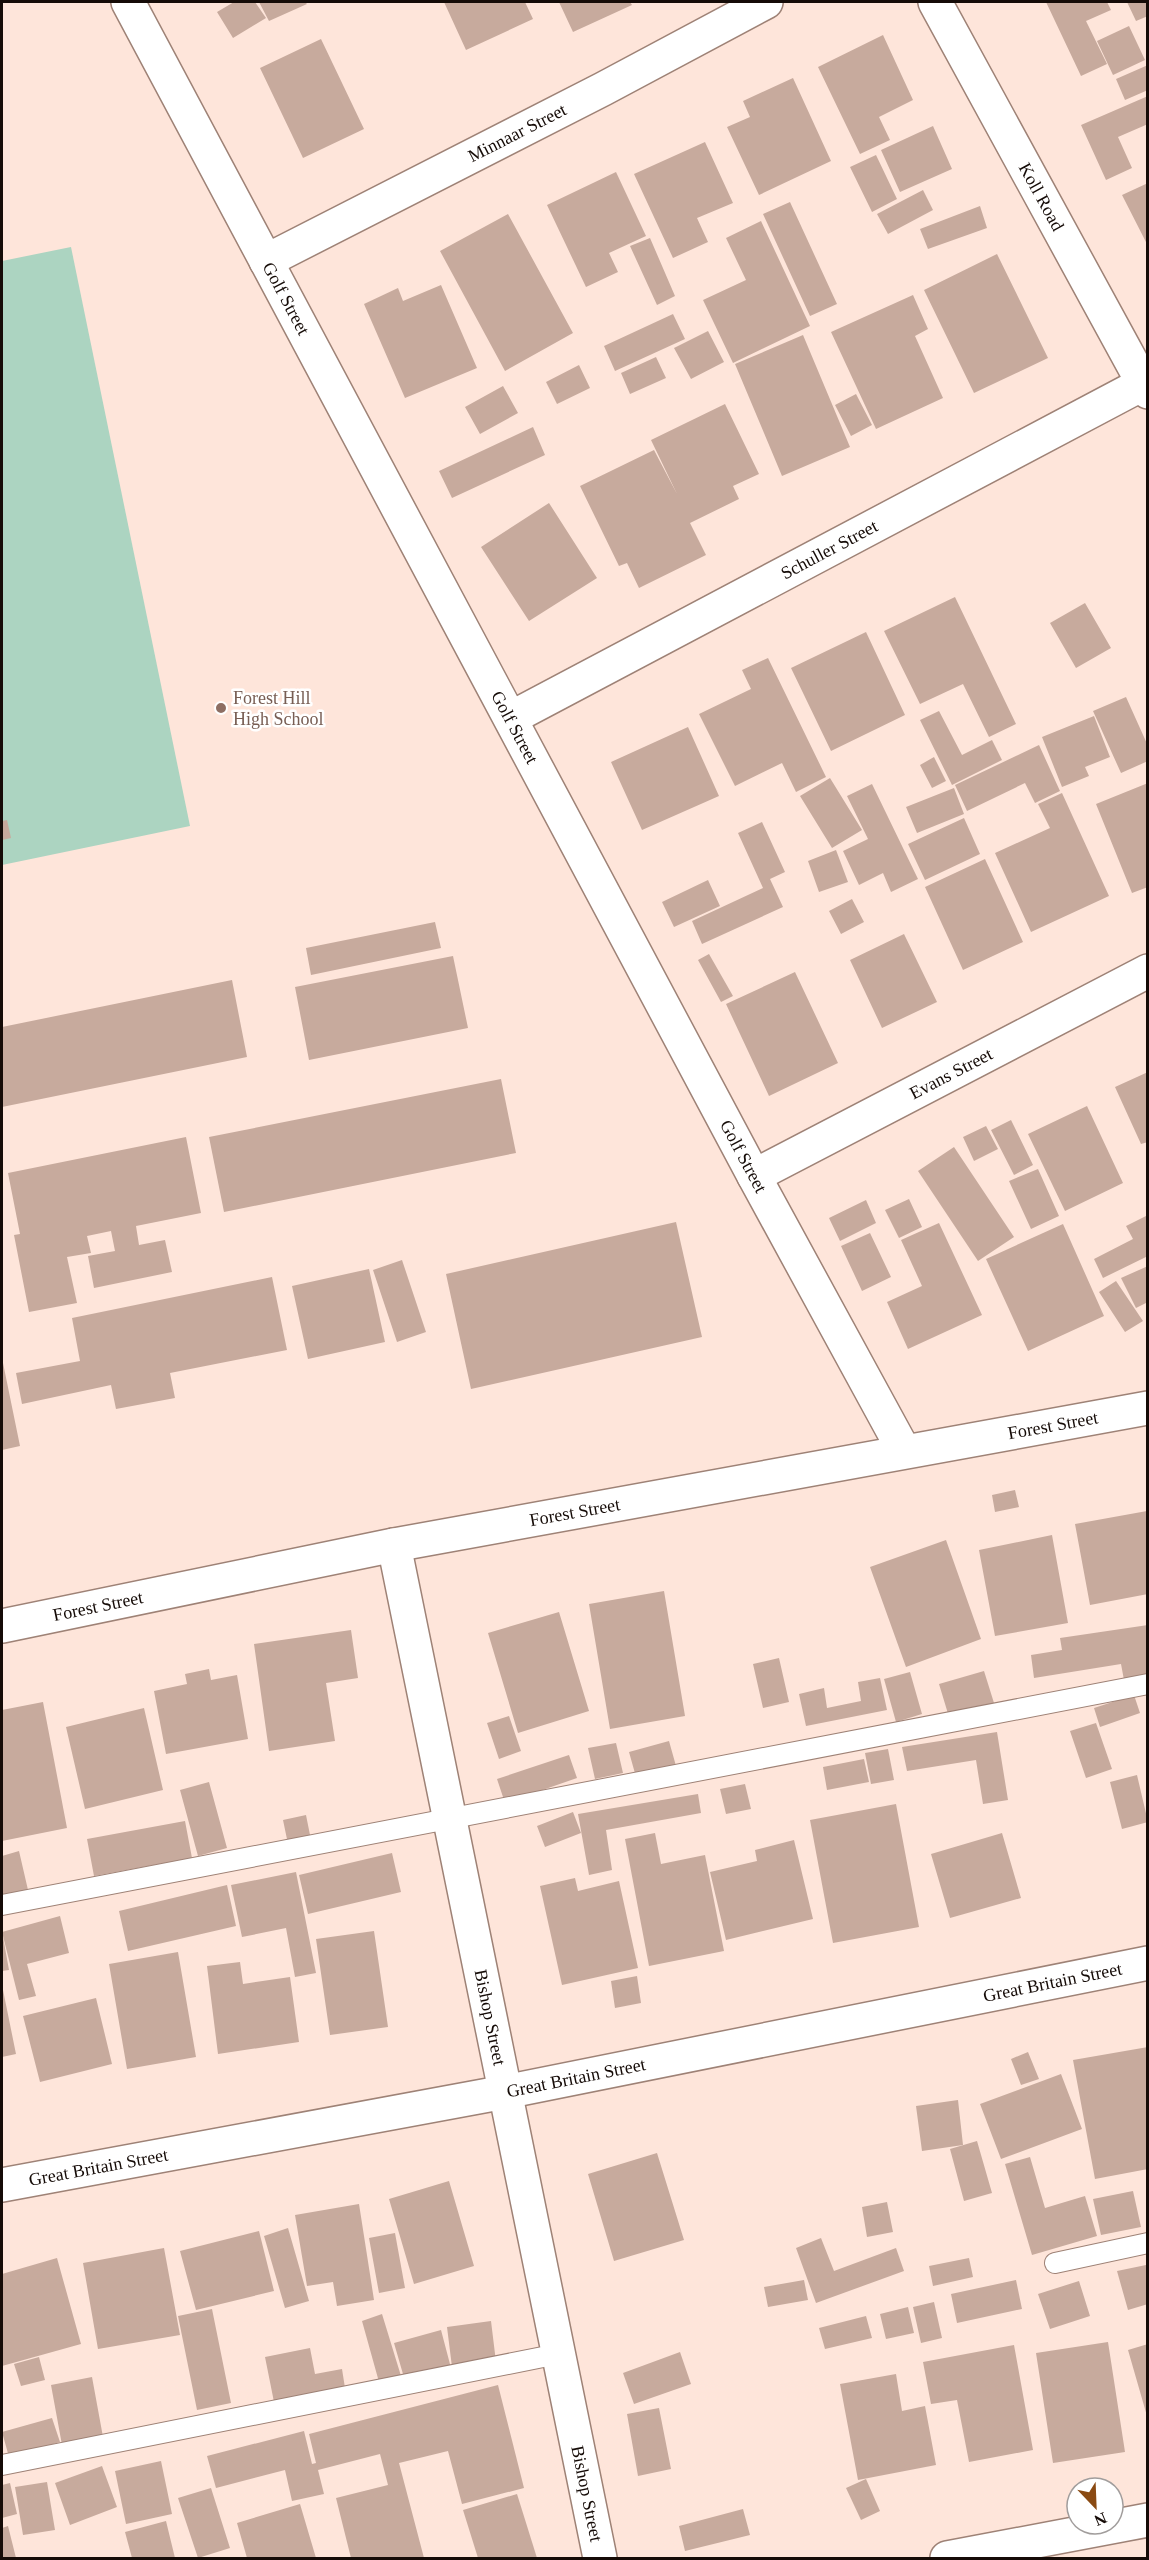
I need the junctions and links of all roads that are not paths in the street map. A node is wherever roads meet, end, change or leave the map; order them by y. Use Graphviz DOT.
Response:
graph roads {
  1 [pos="128,2"];
  2 [pos="766,2"];
  3 [pos="935,2"];
  4 [pos="266,261"];
  5 [pos="1146,386"];
  6 [pos="511,718"];
  7 [pos="1148,970"];
  8 [pos="754,1176"];
  9 [pos="1148,1408"];
  10 [pos="904,1451"];
  11 [pos="394,1545"];
  12 [pos="2,1626"];
  13 [pos="1148,1684"];
  14 [pos="451,1817"];
  15 [pos="2,1905"];
  16 [pos="1148,1963"];
  17 [pos="505,2092"];
  18 [pos="2,2185"];
  19 [pos="1148,2243"];
  20 [pos="1055,2263"];
  21 [pos="558,2354"];
  22 [pos="2,2465"];
  23 [pos="1148,2520"];
  24 [pos="600,2559"];
  25 [pos="947,2559"];
  1 -- 4 [label="street, Golf Street"];
  2 -- 4 [label="street, Minnaar Street"];
  3 -- 5 [label="street, Koll Road"];
  4 -- 6 [label="street, Golf Street"];
  5 -- 6 [label="street, Schuller Street"];
  6 -- 8 [label="street, Golf Street"];
  7 -- 8 [label="street, Evans Street"];
  8 -- 10 [label="street, Golf Street"];
  9 -- 10 [label="street, Forest Street"];
  10 -- 11 [label="street, Forest Street"];
  11 -- 12 [label="street, Forest Street"];
  11 -- 14 [label="street, Bishop Street"];
  13 -- 14 [label="lane"];
  14 -- 15 [label="lane"];
  14 -- 17 [label="street, Bishop Street"];
  16 -- 17 [label="street, Great Britain Street"];
  17 -- 18 [label="street, Great Britain Street"];
  17 -- 21 [label="street, Bishop Street"];
  19 -- 20 [label="lane"];
  21 -- 22 [label="lane"];
  21 -- 24 [label="street, Bishop Street"];
  23 -- 25 [label="street"];
}
